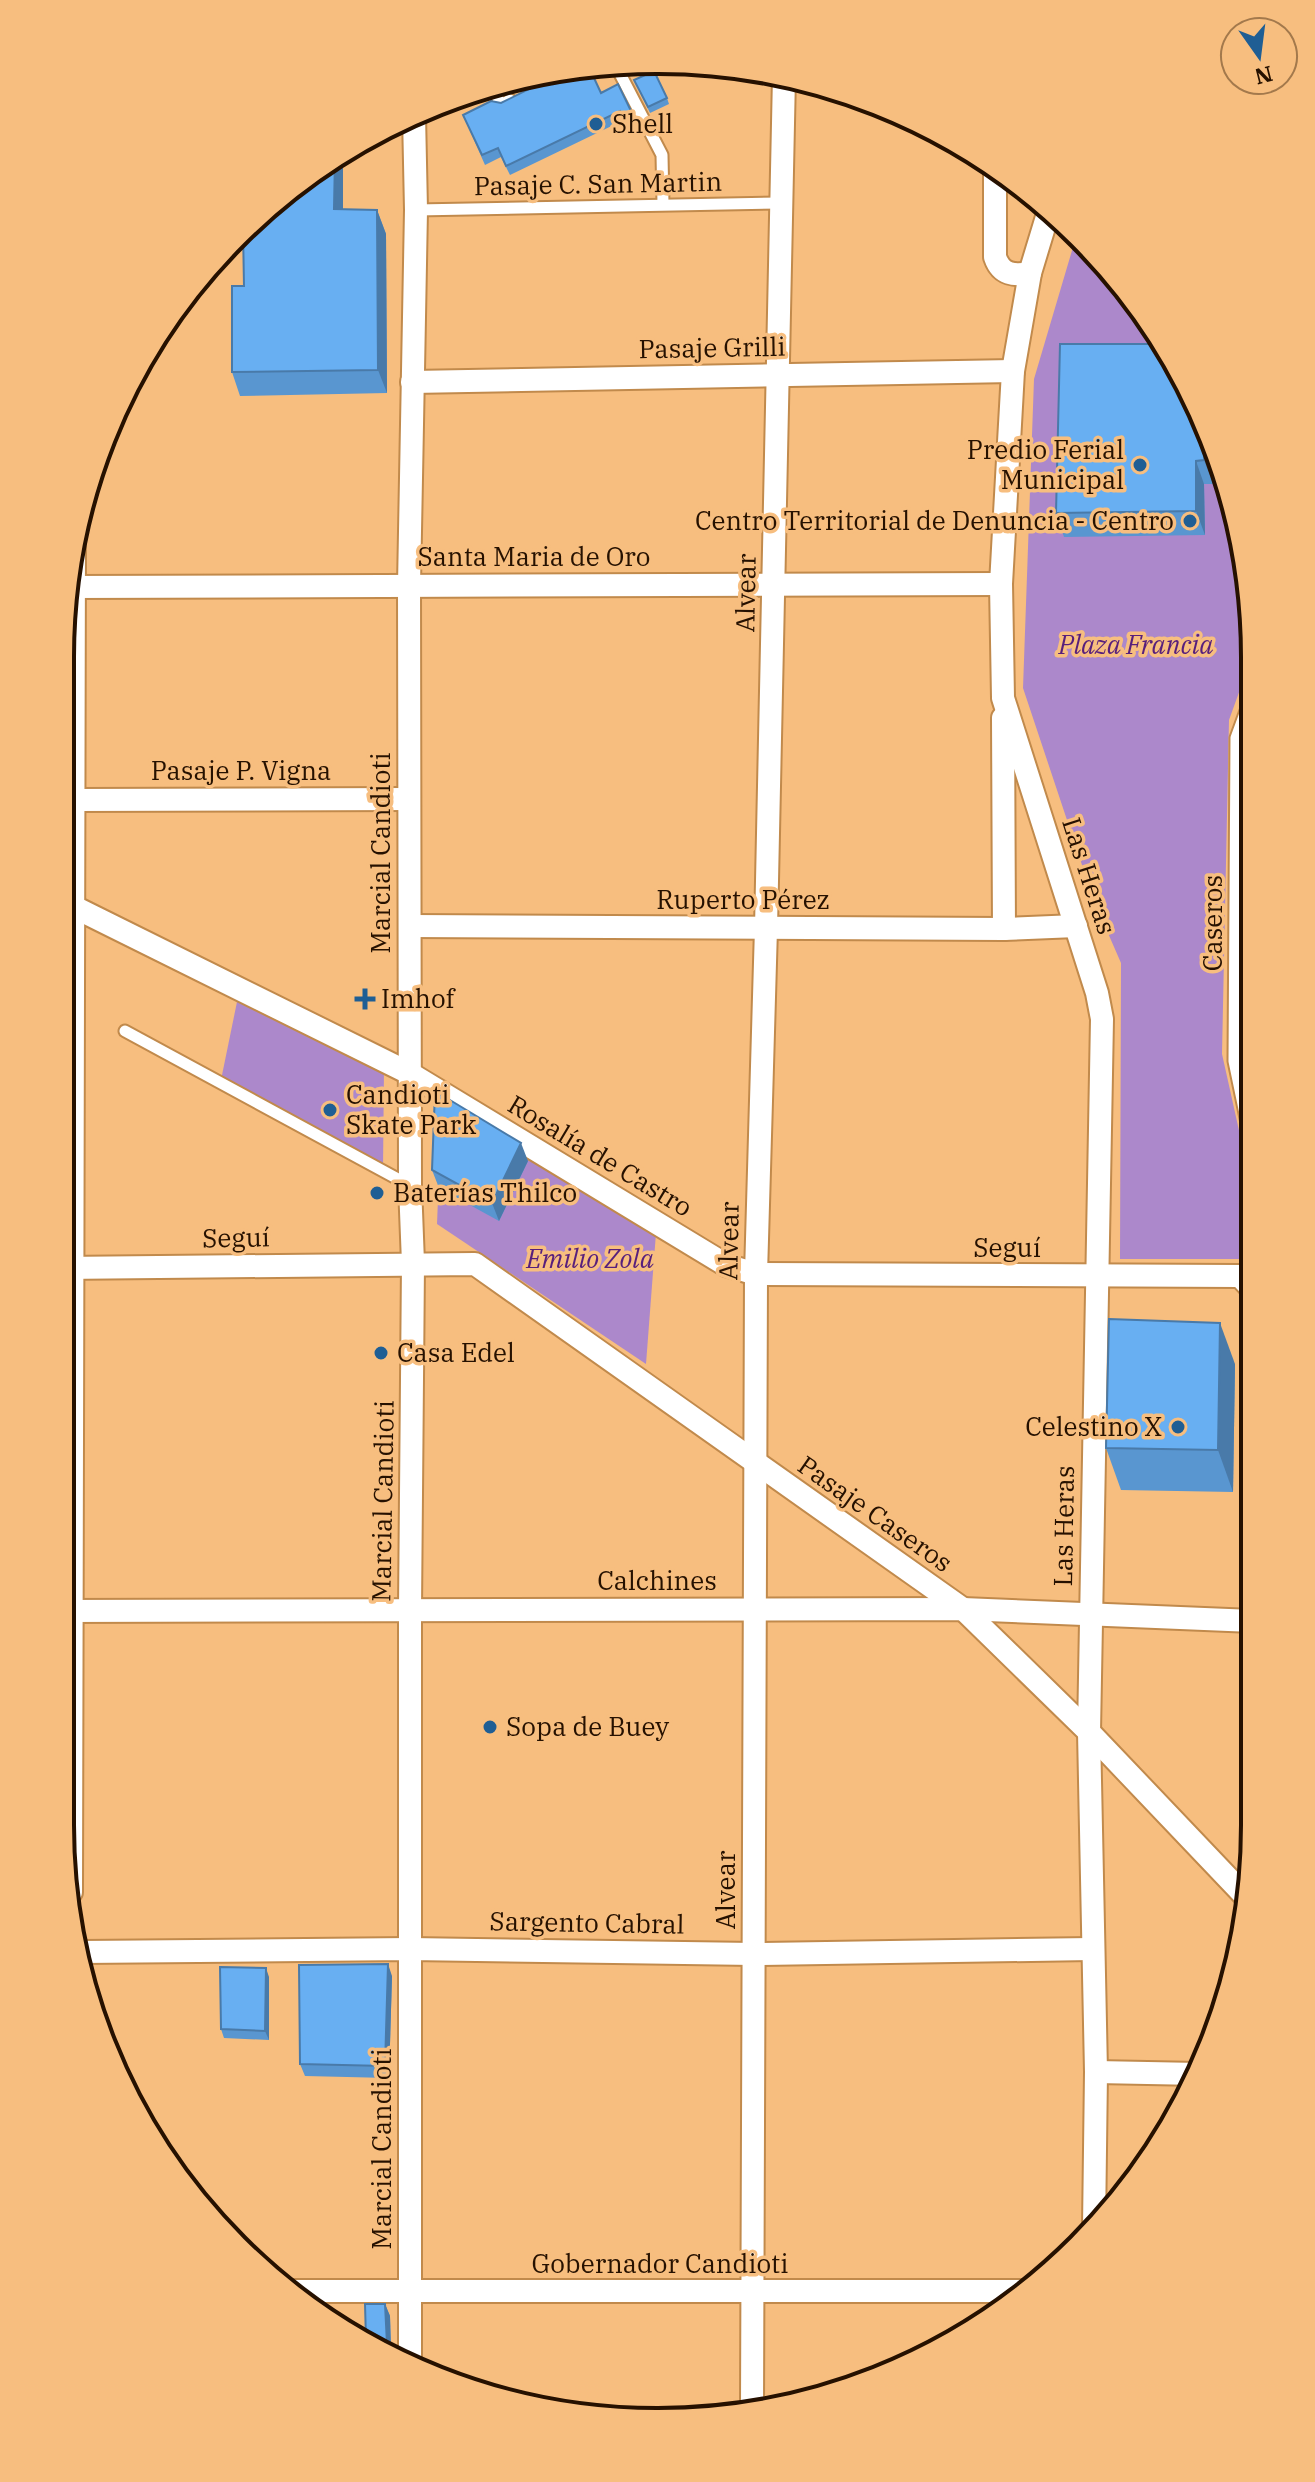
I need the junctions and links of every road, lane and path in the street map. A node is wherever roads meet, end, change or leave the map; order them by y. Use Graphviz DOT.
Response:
graph roads {
  1 [pos="621,75"];
  2 [pos="784,88"];
  3 [pos="528,91"];
  4 [pos="497,97"];
  5 [pos="414,127"];
  6 [pos="995,181"];
  7 [pos="781,203"];
  8 [pos="663,204"];
  9 [pos="416,210"];
  10 [pos="1045,222"];
  11 [pos="1030,273"];
  12 [pos="1013,371"];
  13 [pos="778,375"];
  14 [pos="412,382"];
  15 [pos="1001,584"];
  16 [pos="409,585"];
  17 [pos="774,585"];
  18 [pos="78,587"];
  19 [pos="1003,698"];
  20 [pos="1241,724"];
  21 [pos="409,799"];
  22 [pos="74,800"];
  23 [pos="74,907"];
  24 [pos="410,926"];
  25 [pos="1076,926"];
  26 [pos="766,928"];
  27 [pos="1004,929"];
  28 [pos="125,1031"];
  29 [pos="409,1073"];
  30 [pos="1241,1094"];
  31 [pos="410,1185"];
  32 [pos="413,1263"];
  33 [pos="74,1268"];
  34 [pos="756,1274"];
  35 [pos="1097,1276"];
  36 [pos="1241,1277"];
  37 [pos="755,1464"];
  38 [pos="410,1609"];
  39 [pos="754,1609"];
  40 [pos="963,1609"];
  41 [pos="74,1611"];
  42 [pos="1090,1613"];
  43 [pos="1241,1620"];
  44 [pos="1089,1732"];
  45 [pos="1237,1888"];
  46 [pos="410,1949"];
  47 [pos="1092,1949"];
  48 [pos="88,1952"];
  49 [pos="754,1954"];
  50 [pos="1096,2072"];
  51 [pos="1185,2074"];
  52 [pos="1094,2211"];
  53 [pos="308,2291"];
  54 [pos="1008,2291"];
  55 [pos="410,2292"];
  56 [pos="754,2292"];
  57 [pos="410,2353"];
  58 [pos="752,2400"];
  1 -- 8 [label="lane"];
  2 -- 7 [label="street, Alvear"];
  3 -- 4 [label="lane"];
  5 -- 9 [label="street, Marcial Candioti"];
  6 -- 11 [label="street"];
  7 -- 8 [label="lane, Pasaje C. San Martin"];
  7 -- 13 [label="street, Alvear"];
  8 -- 9 [label="lane, Pasaje C. San Martin"];
  9 -- 14 [label="street, Marcial Candioti"];
  10 -- 11 [label="street, Las Heras"];
  11 -- 12 [label="street, Las Heras"];
  12 -- 13 [label="street, Pasaje Grilli"];
  12 -- 15 [label="street, Las Heras"];
  13 -- 14 [label="street, Pasaje Grilli"];
  13 -- 17 [label="street, Alvear"];
  14 -- 16 [label="street, Marcial Candioti"];
  15 -- 17 [label="street, Santa Maria de Oro"];
  15 -- 19 [label="street, Las Heras"];
  16 -- 17 [label="street, Santa Maria de Oro"];
  16 -- 18 [label="street, Santa Maria de Oro"];
  16 -- 21 [label="street, Marcial Candioti"];
  17 -- 26 [label="street, Alvear"];
  19 -- 25 [label="street, Las Heras"];
  19 -- 27 [label="street, Las Heras"];
  20 -- 30 [label="lane, Caseros"];
  21 -- 22 [label="street, Pasaje P. Vigna"];
  21 -- 24 [label="street, Marcial Candioti"];
  22 -- 23 [label="street"];
  23 -- 29 [label="street, Rosalía de Castro"];
  24 -- 26 [label="street, Ruperto Pérez"];
  24 -- 29 [label="street, Marcial Candioti"];
  25 -- 27 [label="street, Ruperto Pérez"];
  25 -- 35 [label="street, Las Heras"];
  26 -- 27 [label="street, Ruperto Pérez"];
  26 -- 34 [label="street, Alvear"];
  28 -- 31 [label="lane"];
  29 -- 31 [label="street, Marcial Candioti"];
  29 -- 34 [label="street, Rosalía de Castro"];
  31 -- 32 [label="street, Marcial Candioti"];
  32 -- 33 [label="street, Seguí"];
  32 -- 37 [label="street, Pasaje Caseros"];
  32 -- 38 [label="street, Marcial Candioti"];
  34 -- 35 [label="street, Seguí"];
  34 -- 37 [label="street, Alvear"];
  35 -- 36 [label="street, Seguí"];
  35 -- 42 [label="street, Las Heras"];
  37 -- 39 [label="street, Alvear"];
  37 -- 40 [label="street, Pasaje Caseros"];
  38 -- 39 [label="street, Calchines"];
  38 -- 41 [label="street, Calchines"];
  38 -- 46 [label="street, Marcial Candioti"];
  39 -- 40 [label="street, Calchines"];
  39 -- 49 [label="street, Alvear"];
  40 -- 42 [label="street, Calchines"];
  40 -- 44 [label="street, Pasaje Caseros"];
  42 -- 43 [label="street, Calchines"];
  42 -- 44 [label="street, Las Heras"];
  44 -- 45 [label="street, Pasaje Caseros"];
  44 -- 47 [label="street, Las Heras"];
  46 -- 48 [label="street, Sargento Cabral"];
  46 -- 49 [label="street, Sargento Cabral"];
  46 -- 55 [label="street, Marcial Candioti"];
  47 -- 49 [label="street, Sargento Cabral"];
  47 -- 50 [label="street, Las Heras"];
  49 -- 56 [label="street, Alvear"];
  50 -- 51 [label="street"];
  50 -- 52 [label="street, Las Heras"];
  53 -- 55 [label="street, Gobernador Candioti"];
  54 -- 56 [label="street, Gobernador Candioti"];
  55 -- 56 [label="street, Gobernador Candioti"];
  55 -- 57 [label="street, Marcial Candioti"];
  56 -- 58 [label="street, Alvear"];
}
